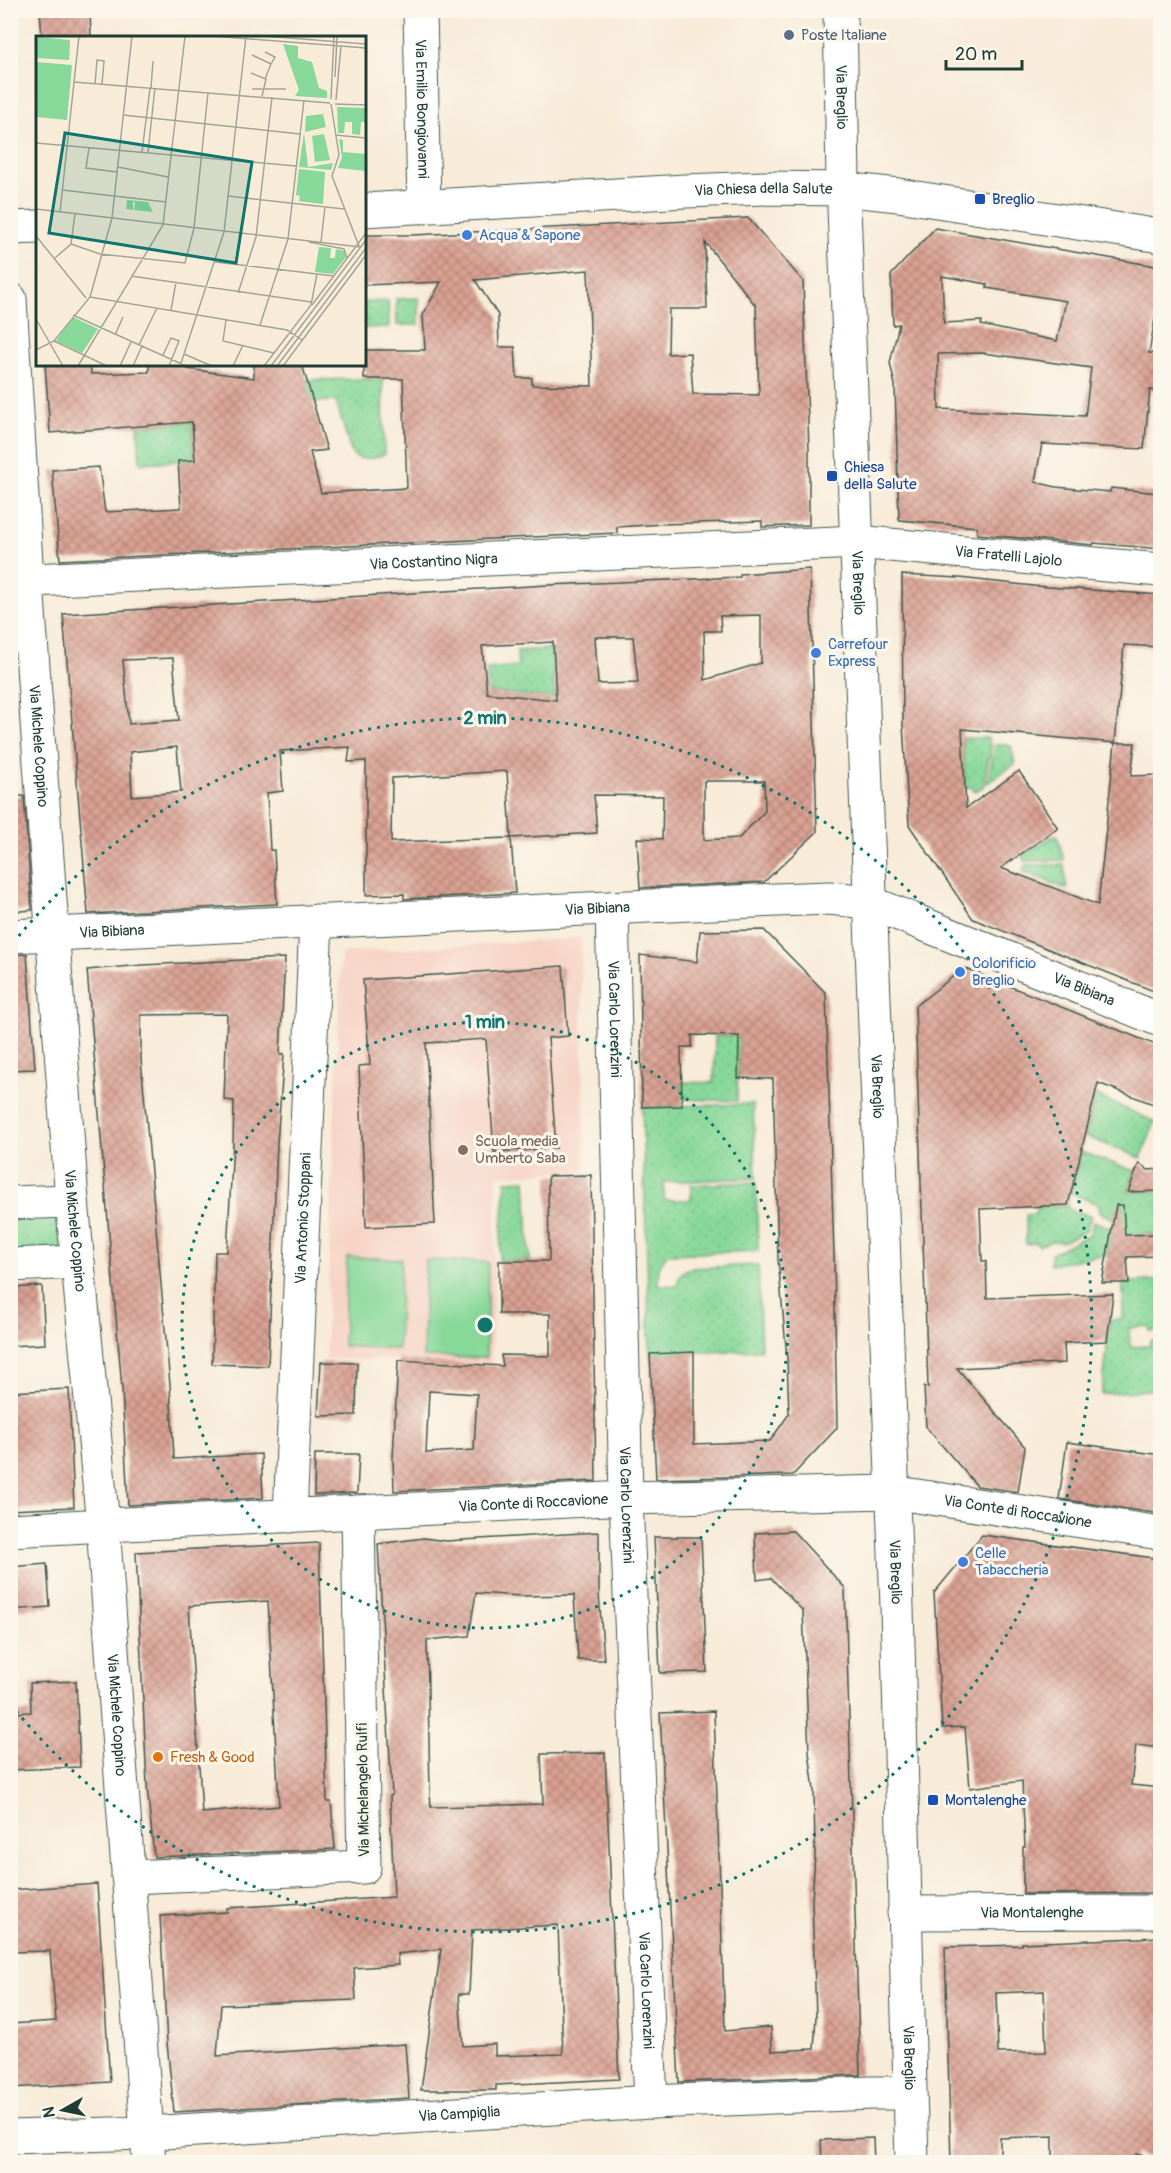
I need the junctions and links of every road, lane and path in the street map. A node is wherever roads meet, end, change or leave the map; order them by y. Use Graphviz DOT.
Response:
graph roads {
  1 [pos="420,10"];
  2 [pos="840,10"];
  3 [pos="843,189"];
  4 [pos="424,207"];
  5 [pos="366,210"];
  6 [pos="36,227"];
  7 [pos="10,228"];
  8 [pos="1161,236"];
  9 [pos="10,299"];
  10 [pos="857,542"];
  11 [pos="1161,570"];
  12 [pos="19,580"];
  13 [pos="869,902"];
  14 [pos="612,908"];
  15 [pos="316,921"];
  16 [pos="52,934"];
  17 [pos="10,936"];
  18 [pos="1161,1020"];
  19 [pos="72,1201"];
  20 [pos="10,1203"];
  21 [pos="78,1262"];
  22 [pos="10,1265"];
  23 [pos="891,1492"];
  24 [pos="626,1498"];
  25 [pos="358,1512"];
  26 [pos="290,1515"];
  27 [pos="102,1525"];
  28 [pos="10,1530"];
  29 [pos="1161,1533"];
  30 [pos="128,1877"];
  31 [pos="1161,1912"];
  32 [pos="904,1913"];
  33 [pos="909,2093"];
  34 [pos="651,2102"];
  35 [pos="10,2138"];
  36 [pos="148,2148"];
  37 [pos="912,2163"];
  1 -- 4 [label="street, Via Emilio Bongiovanni"];
  2 -- 3 [label="street, Via Breglio"];
  3 -- 4 [label="street, Via Chiesa della Salute"];
  3 -- 8 [label="street, Via Chiesa della Salute"];
  3 -- 10 [label="street, Via Breglio"];
  4 -- 5 [label="street, Via Chiesa della Salute"];
  6 -- 7 [label="street"];
  9 -- 12 [label="street, Via Michele Coppino"];
  10 -- 11 [label="street, Via Fratelli Lajolo"];
  10 -- 12 [label="street, Via Costantino Nigra"];
  10 -- 13 [label="street, Via Breglio"];
  12 -- 16 [label="street, Via Michele Coppino"];
  13 -- 14 [label="street, Via Bibiana"];
  13 -- 18 [label="street, Via Bibiana"];
  13 -- 23 [label="street, Via Breglio"];
  14 -- 15 [label="street, Via Bibiana"];
  14 -- 24 [label="street, Via Carlo Lorenzini"];
  15 -- 16 [label="street, Via Bibiana"];
  15 -- 26 [label="street, Via Antonio Stoppani"];
  16 -- 17 [label="street, Via Bibiana"];
  16 -- 19 [label="street, Via Michele Coppino"];
  19 -- 20 [label="street"];
  19 -- 21 [label="street, Via Michele Coppino"];
  21 -- 22 [label="street"];
  21 -- 27 [label="street, Via Michele Coppino"];
  23 -- 24 [label="street, Via Conte di Roccavione"];
  23 -- 29 [label="street, Via Conte di Roccavione"];
  23 -- 32 [label="street, Via Breglio"];
  24 -- 25 [label="street, Via Conte di Roccavione"];
  24 -- 34 [label="street, Via Carlo Lorenzini"];
  25 -- 26 [label="street, Via Conte di Roccavione"];
  25 -- 30 [label="street, Via Michelangelo Rulfi"];
  26 -- 27 [label="street, Via Conte di Roccavione"];
  27 -- 28 [label="street, Via Conte di Roccavione"];
  27 -- 30 [label="street, Via Michele Coppino"];
  30 -- 36 [label="street, Via Michele Coppino"];
  31 -- 32 [label="street, Via Montalenghe"];
  32 -- 33 [label="street, Via Breglio"];
  33 -- 34 [label="street, Via Campiglia"];
  33 -- 37 [label="street, Via Breglio"];
  34 -- 36 [label="street, Via Campiglia"];
  35 -- 36 [label="street, Via Campiglia"];
}
